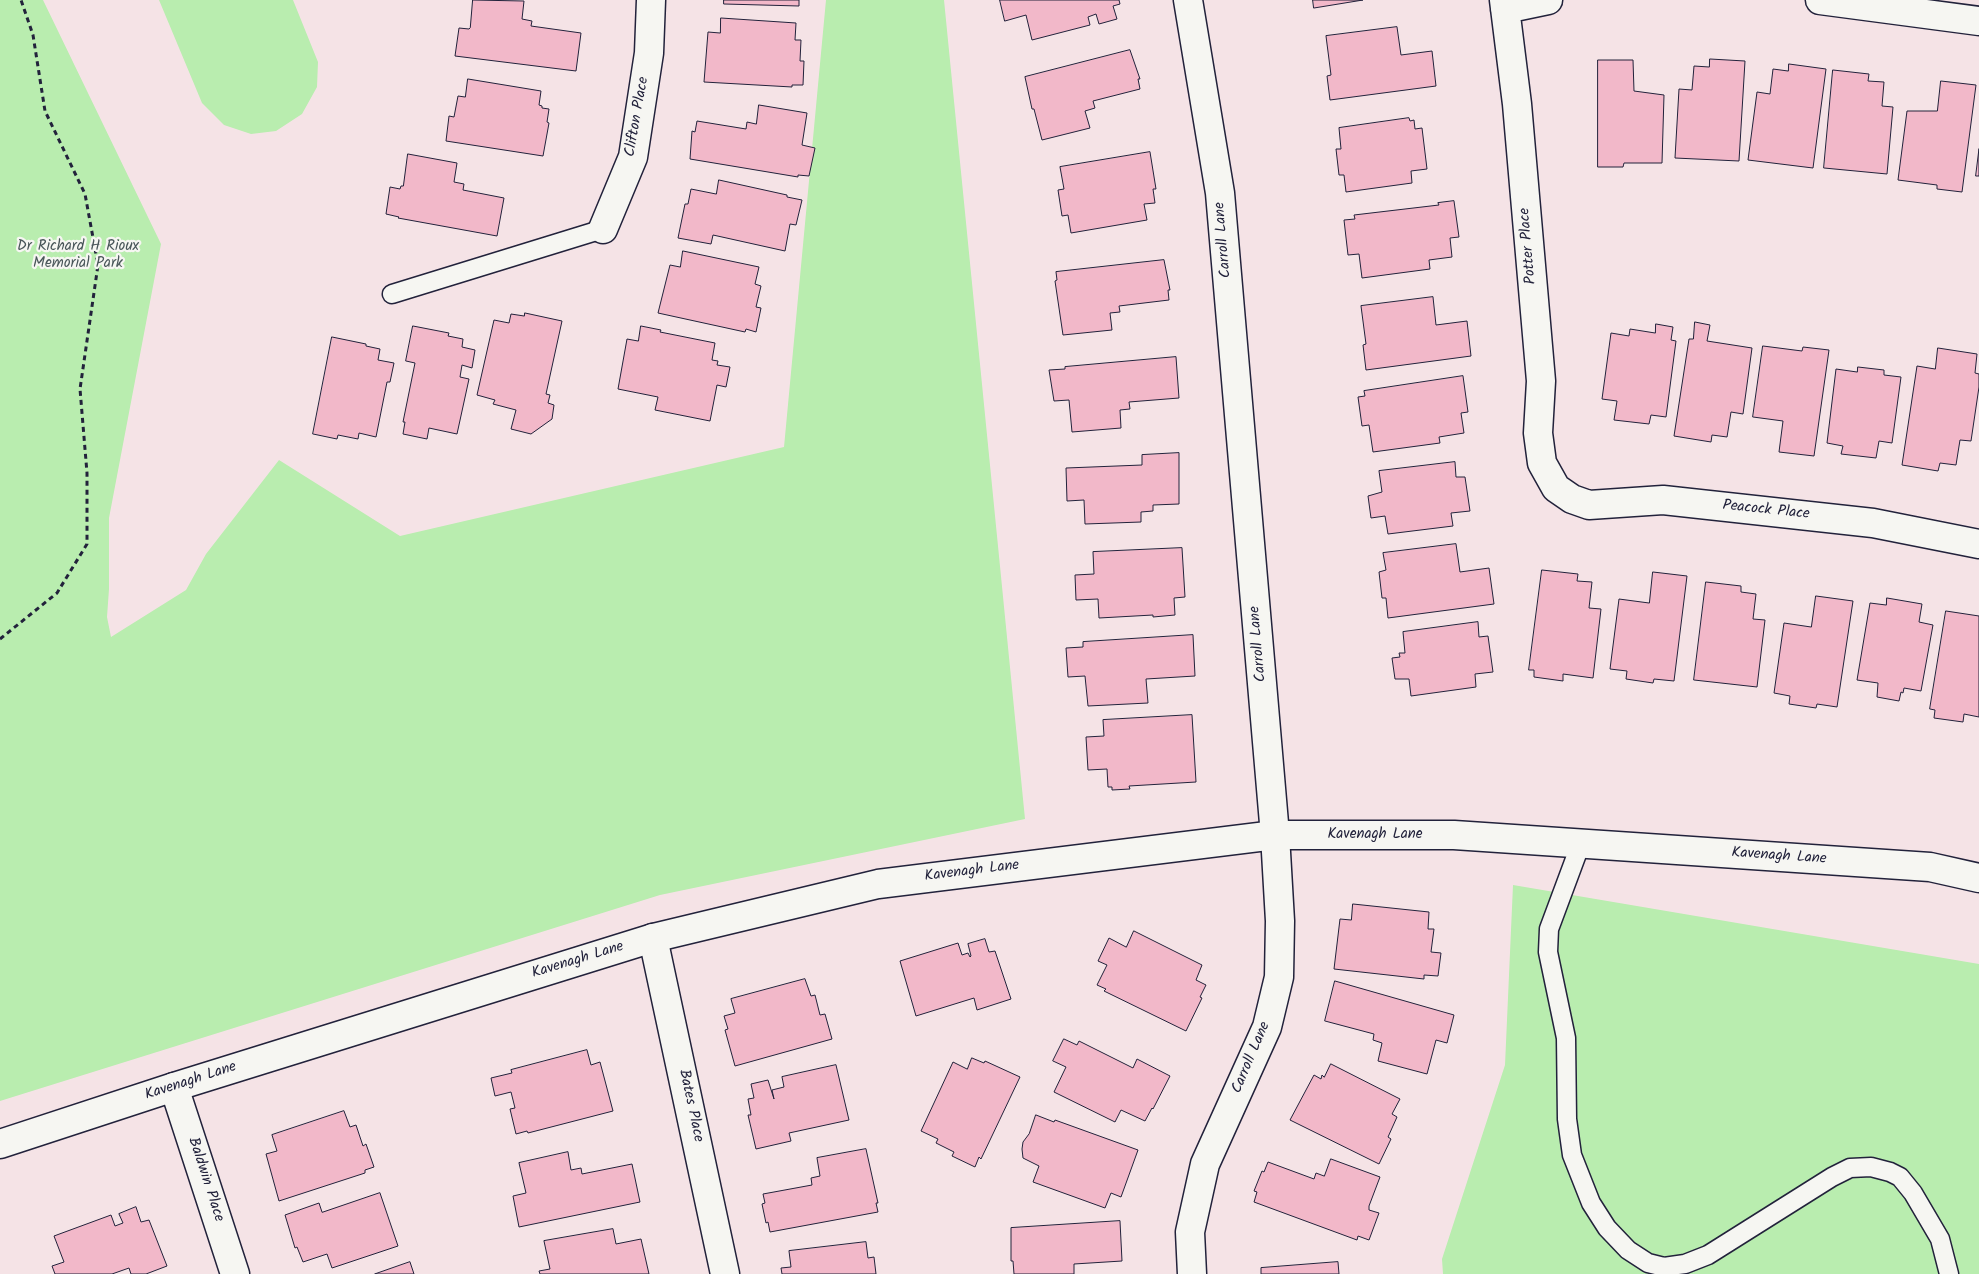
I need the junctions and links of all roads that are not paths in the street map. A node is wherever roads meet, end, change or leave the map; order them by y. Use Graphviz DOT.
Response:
graph roads {
  1 [pos="651,0"];
  2 [pos="1188,0"];
  3 [pos="1548,0"];
  4 [pos="1820,0"];
  5 [pos="1504,5"];
  6 [pos="1979,21"];
  7 [pos="603,229"];
  8 [pos="392,294"];
  9 [pos="1556,488"];
  10 [pos="1979,544"];
  11 [pos="1274,835"];
  12 [pos="1581,843"];
  13 [pos="1979,878"];
  14 [pos="653,938"];
  15 [pos="174,1087"];
  16 [pos="0,1144"];
  17 [pos="236,1274"];
  18 [pos="725,1274"];
  19 [pos="1192,1274"];
  20 [pos="1949,1274"];
  1 -- 7 [label="street, Clifton Place"];
  2 -- 11 [label="street, Carroll Lane"];
  3 -- 5 [label="street"];
  4 -- 6 [label="street"];
  5 -- 9 [label="street, Potter Place"];
  7 -- 8 [label="lane"];
  9 -- 10 [label="street, Peacock Place"];
  11 -- 12 [label="street, Kavenagh Lane"];
  11 -- 14 [label="street, Kavenagh Lane"];
  11 -- 19 [label="street, Carroll Lane"];
  12 -- 13 [label="street, Kavenagh Lane"];
  12 -- 20 [label="lane"];
  14 -- 15 [label="street, Kavenagh Lane"];
  14 -- 18 [label="street, Bates Place"];
  15 -- 16 [label="street, Kavenagh Lane"];
  15 -- 17 [label="street, Baldwin Place"];
}
